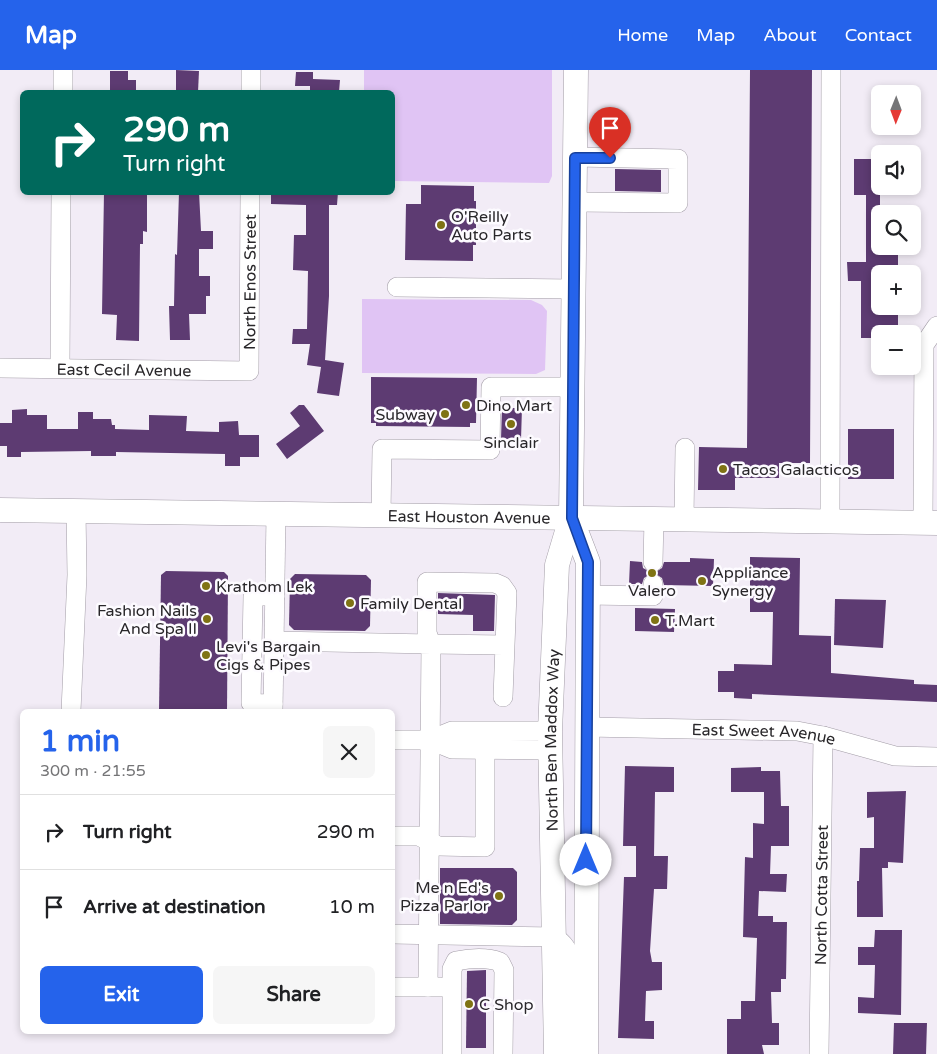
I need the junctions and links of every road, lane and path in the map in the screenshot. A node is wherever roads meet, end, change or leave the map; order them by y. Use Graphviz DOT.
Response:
graph roads {
  1 [pos="63,70"];
  2 [pos="251,70"];
  3 [pos="576,70"];
  4 [pos="831,70"];
  5 [pos="63,90"];
  6 [pos="251,90"];
  7 [pos="575,158"];
  8 [pos="62,195"];
  9 [pos="250,195"];
  10 [pos="575,202"];
  11 [pos="397,287"];
  12 [pos="574,289"];
  13 [pos="937,326"];
  14 [pos="0,368"];
  15 [pos="60,368"];
  16 [pos="249,372"];
  17 [pos="573,387"];
  18 [pos="685,448"];
  19 [pos="0,510"];
  20 [pos="76,511"];
  21 [pos="276,514"];
  22 [pos="381,515"];
  23 [pos="572,518"];
  24 [pos="654,519"];
  25 [pos="684,519"];
  26 [pos="830,522"];
  27 [pos="930,523"];
  28 [pos="653,562"];
  29 [pos="653,584"];
  30 [pos="588,595"];
  31 [pos="275,596"];
  32 [pos="274,641"];
  33 [pos="431,644"];
  34 [pos="504,645"];
  35 [pos="503,697"];
  36 [pos="273,708"];
  37 [pos="71,709"];
  38 [pos="586,727"];
  39 [pos="823,736"];
  40 [pos="395,740"];
  41 [pos="430,740"];
  42 [pos="550,741"];
  43 [pos="485,749"];
  44 [pos="937,757"];
  45 [pos="395,836"];
  46 [pos="429,841"];
  47 [pos="395,934"];
  48 [pos="428,935"];
  49 [pos="554,937"];
  50 [pos="395,987"];
  51 [pos="428,987"];
  52 [pos="452,988"];
  53 [pos="452,1054"];
  54 [pos="503,1054"];
  55 [pos="556,1054"];
  56 [pos="573,1054"];
  57 [pos="586,1054"];
  58 [pos="819,1054"];
  1 -- 5 [label="street"];
  2 -- 6 [label="street"];
  3 -- 7 [label="main road, North Ben Maddox Way"];
  4 -- 26 [label="street"];
  7 -- 10 [label="main road, North Ben Maddox Way"];
  7 -- 10 [label="street"];
  8 -- 15 [label="street"];
  9 -- 16 [label="street, North Enos Street"];
  10 -- 12 [label="main road, North Ben Maddox Way"];
  11 -- 12 [label="street"];
  12 -- 17 [label="main road, North Ben Maddox Way"];
  13 -- 27 [label="street"];
  14 -- 15 [label="street, East Cecil Avenue"];
  15 -- 16 [label="street, East Cecil Avenue"];
  17 -- 22 [label="street"];
  17 -- 23 [label="main road, North Ben Maddox Way"];
  18 -- 25 [label="street"];
  19 -- 20 [label="main road, East Houston Avenue"];
  20 -- 21 [label="main road, East Houston Avenue"];
  20 -- 37 [label="street"];
  21 -- 22 [label="main road, East Houston Avenue"];
  21 -- 31 [label="street"];
  22 -- 23 [label="main road, East Houston Avenue"];
  23 -- 24 [label="main road, East Houston Avenue"];
  23 -- 30 [label="main road, North Ben Maddox Way"];
  23 -- 42 [label="main road, North Ben Maddox Way"];
  24 -- 25 [label="main road, East Houston Avenue"];
  24 -- 28 [label="street"];
  25 -- 26 [label="main road, East Houston Avenue"];
  26 -- 27 [label="main road, East Houston Avenue"];
  29 -- 30 [label="street"];
  30 -- 38 [label="main road, North Ben Maddox Way"];
  31 -- 32 [label="street"];
  31 -- 36 [label="street"];
  32 -- 33 [label="street"];
  32 -- 36 [label="street"];
  33 -- 34 [label="street"];
  33 -- 34 [label="street"];
  33 -- 41 [label="street"];
  34 -- 35 [label="street"];
  38 -- 39 [label="street, East Sweet Avenue"];
  38 -- 57 [label="main road, North Ben Maddox Way"];
  39 -- 44 [label="street, East Sweet Avenue"];
  39 -- 58 [label="street, North Cotta Street"];
  40 -- 41 [label="street"];
  41 -- 42 [label="street"];
  41 -- 43 [label="street"];
  41 -- 46 [label="street"];
  42 -- 43 [label="street"];
  42 -- 49 [label="main road, North Ben Maddox Way"];
  43 -- 46 [label="street"];
  45 -- 46 [label="street"];
  46 -- 48 [label="street"];
  47 -- 48 [label="street"];
  48 -- 49 [label="street"];
  48 -- 51 [label="street"];
  49 -- 55 [label="main road, North Ben Maddox Way"];
  49 -- 56 [label="street"];
  50 -- 51 [label="street"];
  51 -- 52 [label="street"];
  52 -- 53 [label="street"];
  52 -- 54 [label="street"];
}
